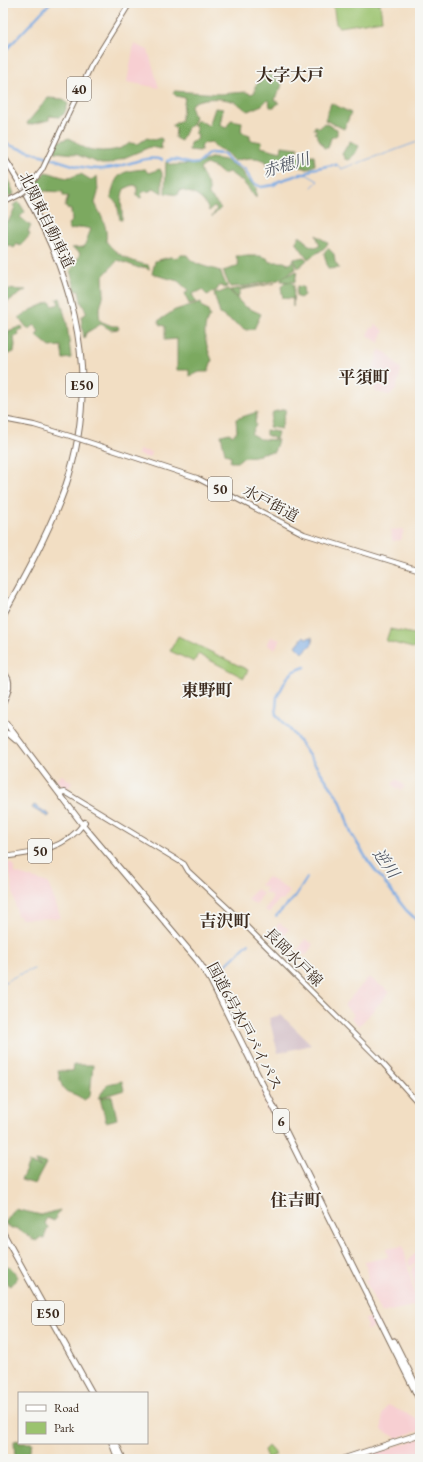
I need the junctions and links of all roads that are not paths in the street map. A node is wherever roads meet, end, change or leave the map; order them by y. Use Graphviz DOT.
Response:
graph roads {
  1 [pos="130,3"];
  2 [pos="3,156"];
  3 [pos="3,161"];
  4 [pos="3,203"];
  5 [pos="3,419"];
  6 [pos="420,570"];
  7 [pos="3,610"];
  8 [pos="3,615"];
  9 [pos="3,673"];
  10 [pos="3,699"];
  11 [pos="3,703"];
  12 [pos="3,716"];
  13 [pos="3,719"];
  14 [pos="3,732"];
  15 [pos="33,758"];
  16 [pos="60,792"];
  17 [pos="68,797"];
  18 [pos="84,824"];
  19 [pos="3,857"];
  20 [pos="420,1105"];
  21 [pos="3,1234"];
  22 [pos="3,1239"];
  23 [pos="89,1392"];
  24 [pos="89,1392"];
  25 [pos="420,1393"];
  26 [pos="420,1401"];
  27 [pos="420,1435"];
  28 [pos="113,1444"];
  29 [pos="114,1444"];
  30 [pos="115,1459"];
  31 [pos="121,1459"];
  32 [pos="343,1459"];
  33 [pos="351,1459"];
  1 -- 4 [label="main road, 40, bridge"];
  2 -- 8 [label="highway, 北関東自動車道 / E50"];
  3 -- 7 [label="highway, 北関東自動車道 / E50"];
  5 -- 6 [label="main road, 水戸街道 / 50, bridge"];
  9 -- 10 [label="highway"];
  9 -- 11 [label="highway"];
  12 -- 16 [label="highway, 国道6号水戸バイパス / 6"];
  13 -- 15 [label="highway, 国道6号水戸バイパス / 6"];
  14 -- 15 [label="highway"];
  15 -- 16 [label="highway, 国道6号水戸バイパス / 6"];
  16 -- 17 [label="highway, 国道6号水戸バイパス / 6"];
  16 -- 18 [label="highway, 国道6号水戸バイパス / 6"];
  17 -- 18 [label="highway, 国道6号水戸バイパス / 6"];
  17 -- 20 [label="main road, 長岡水戸線"];
  18 -- 19 [label="main road, 50"];
  18 -- 25 [label="highway, 国道6号水戸バイパス / 6"];
  18 -- 26 [label="highway, 国道6号水戸バイパス / 6"];
  21 -- 23 [label="highway, E50"];
  22 -- 24 [label="highway, E50"];
  27 -- 32 [label="highway"];
  27 -- 33 [label="highway"];
  28 -- 30 [label="highway"];
  29 -- 31 [label="highway"];
}
